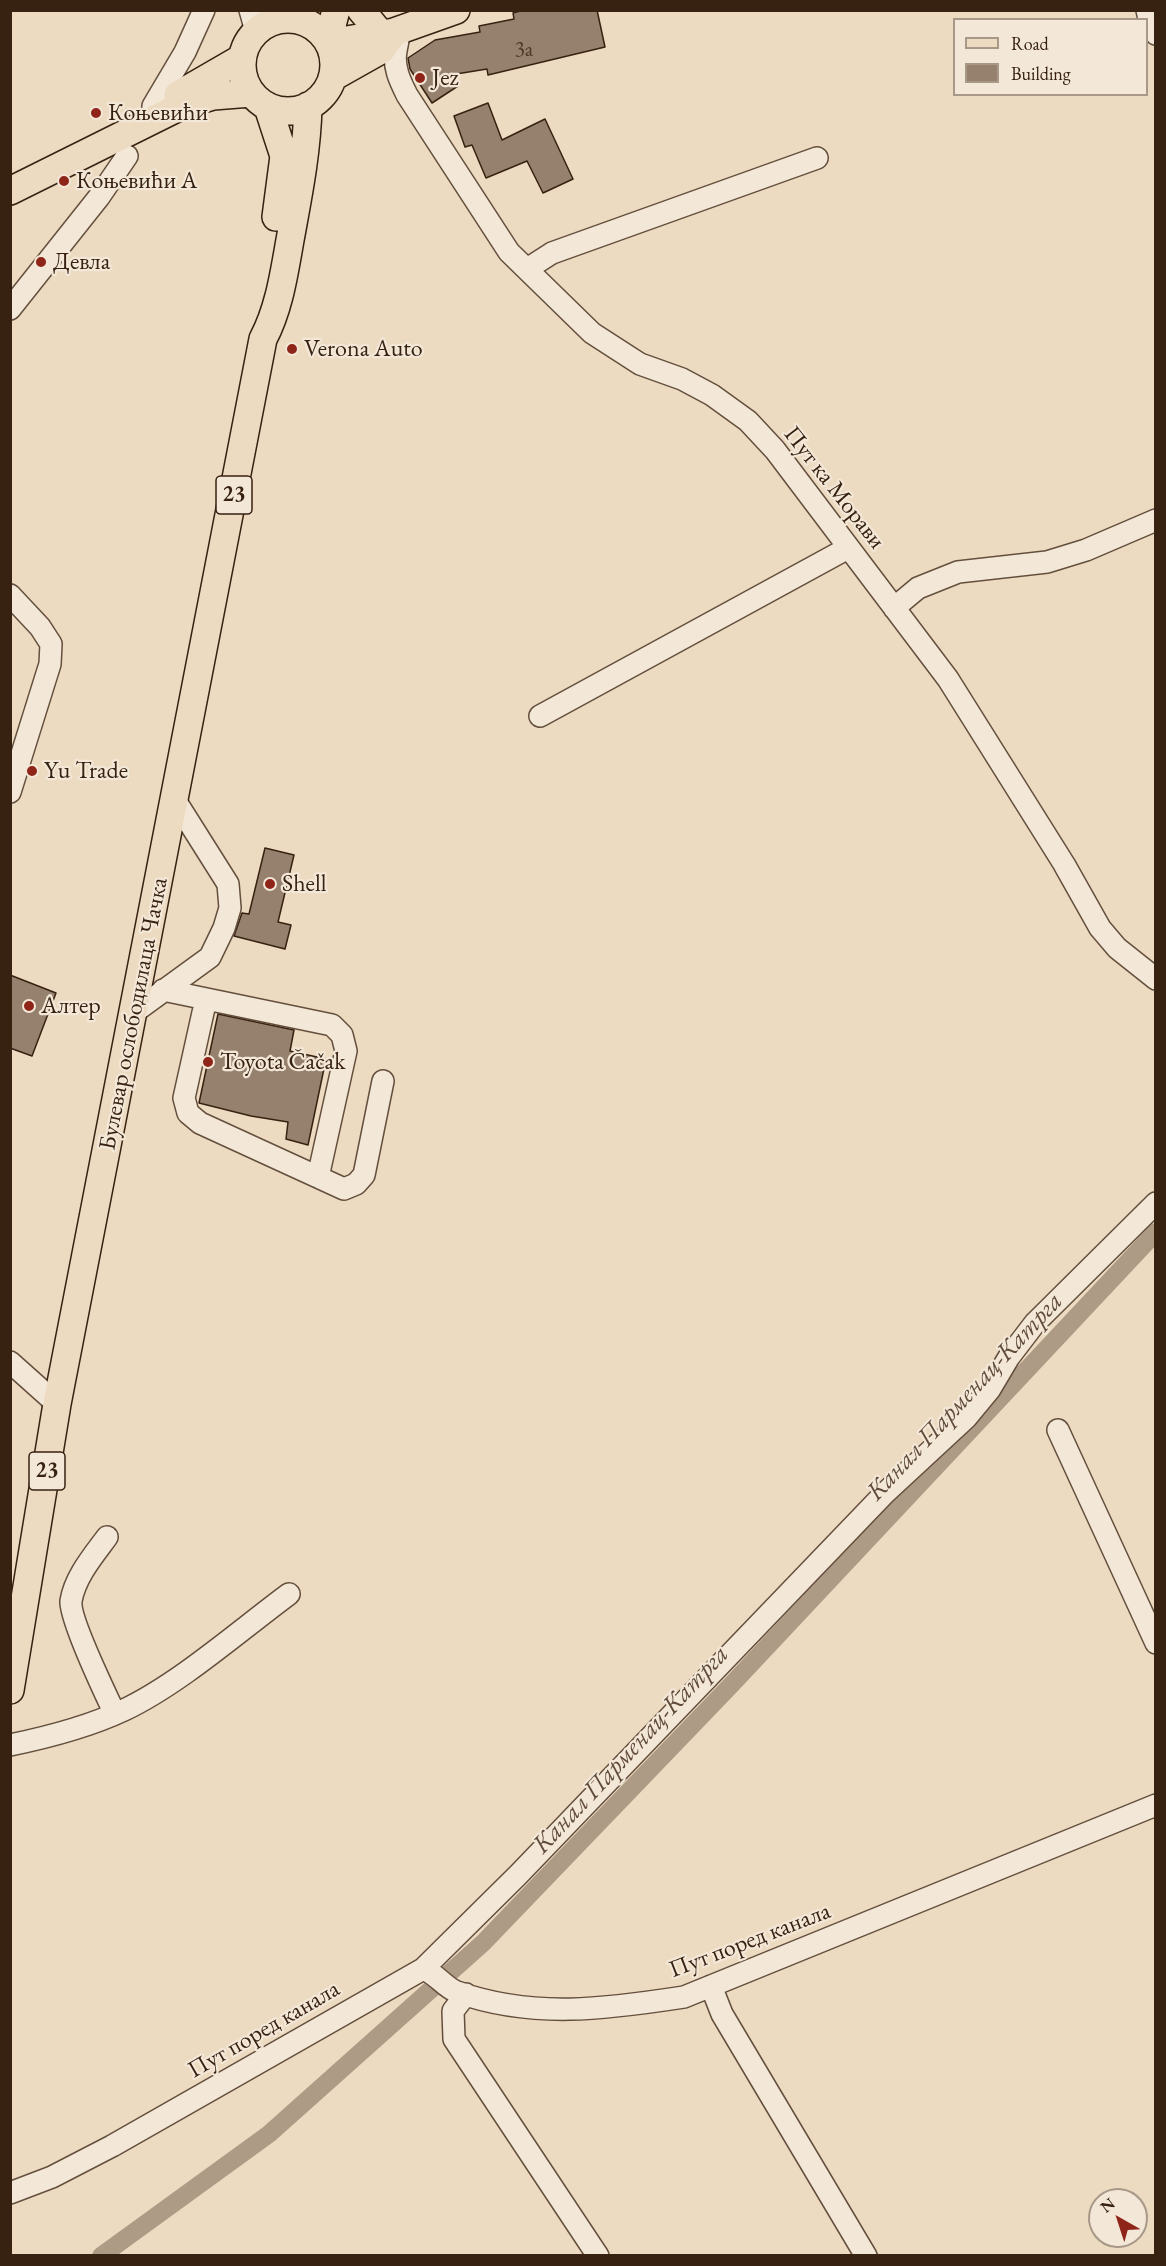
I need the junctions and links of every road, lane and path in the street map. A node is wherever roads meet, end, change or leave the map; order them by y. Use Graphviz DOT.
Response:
graph roads {
  1 [pos="204,10"];
  2 [pos="336,10"];
  3 [pos="361,10"];
  4 [pos="456,10"];
  5 [pos="1147,10"];
  6 [pos="275,17"];
  7 [pos="390,32"];
  8 [pos="1155,34"];
  9 [pos="328,42"];
  10 [pos="242,58"];
  11 [pos="333,77"];
  12 [pos="260,100"];
  13 [pos="308,106"];
  14 [pos="155,112"];
  15 [pos="127,156"];
  16 [pos="817,158"];
  17 [pos="10,178"];
  18 [pos="10,191"];
  19 [pos="527,269"];
  20 [pos="10,309"];
  21 [pos="263,339"];
  22 [pos="1155,520"];
  23 [pos="848,548"];
  24 [pos="10,595"];
  25 [pos="894,608"];
  26 [pos="540,716"];
  27 [pos="10,792"];
  28 [pos="175,800"];
  29 [pos="1155,979"];
  30 [pos="163,990"];
  31 [pos="206,999"];
  32 [pos="133,1013"];
  33 [pos="383,1081"];
  34 [pos="318,1177"];
  35 [pos="1155,1203"];
  36 [pos="10,1362"];
  37 [pos="57,1404"];
  38 [pos="1058,1430"];
  39 [pos="107,1537"];
  40 [pos="289,1594"];
  41 [pos="1155,1643"];
  42 [pos="10,1690"];
  43 [pos="115,1714"];
  44 [pos="10,1745"];
  45 [pos="1155,1805"];
  46 [pos="428,1971"];
  47 [pos="711,1986"];
  48 [pos="460,1993"];
  49 [pos="10,2193"];
  50 [pos="598,2256"];
  51 [pos="866,2256"];
  1 -- 14 [label="street"];
  2 -- 9 [label="main road"];
  3 -- 7 [label="main road"];
  4 -- 7 [label="main road"];
  5 -- 8 [label="street"];
  6 -- 9 [label="main road"];
  6 -- 10 [label="main road"];
  7 -- 9 [label="main road"];
  7 -- 11 [label="main road"];
  7 -- 19 [label="street, Пут ка Морави"];
  9 -- 11 [label="main road"];
  10 -- 12 [label="main road, 23"];
  10 -- 14 [label="main road"];
  11 -- 13 [label="main road"];
  12 -- 13 [label="main road"];
  12 -- 14 [label="main road"];
  12 -- 21 [label="main road, Булевар ослободилаца Чачка / 23"];
  13 -- 21 [label="main road, Булевар ослободилаца Чачка / 23"];
  14 -- 17 [label="main road"];
  14 -- 18 [label="main road"];
  15 -- 20 [label="street"];
  16 -- 19 [label="street"];
  19 -- 23 [label="street, Пут ка Морави"];
  21 -- 28 [label="main road, Булевар ослободилаца Чачка / 23"];
  22 -- 25 [label="street"];
  23 -- 25 [label="street, Пут ка Морави"];
  23 -- 26 [label="street"];
  24 -- 27 [label="street"];
  25 -- 29 [label="street, Пут ка Морави"];
  28 -- 30 [label="street"];
  28 -- 32 [label="main road, Булевар ослободилаца Чачка / 23"];
  30 -- 31 [label="street"];
  30 -- 32 [label="street"];
  31 -- 34 [label="street"];
  31 -- 34 [label="street"];
  32 -- 37 [label="main road, Булевар ослободилаца Чачка / 23"];
  33 -- 34 [label="street"];
  35 -- 46 [label="street"];
  36 -- 37 [label="street"];
  37 -- 42 [label="main road, Булевар ослободилаца Чачка / 23"];
  38 -- 41 [label="street"];
  39 -- 43 [label="street"];
  40 -- 43 [label="street"];
  43 -- 44 [label="street"];
  45 -- 47 [label="street, Пут поред канала"];
  46 -- 48 [label="street, Пут поред канала"];
  46 -- 49 [label="street, Пут поред канала"];
  47 -- 48 [label="street, Пут поред канала"];
  47 -- 51 [label="street"];
  48 -- 50 [label="street"];
}
